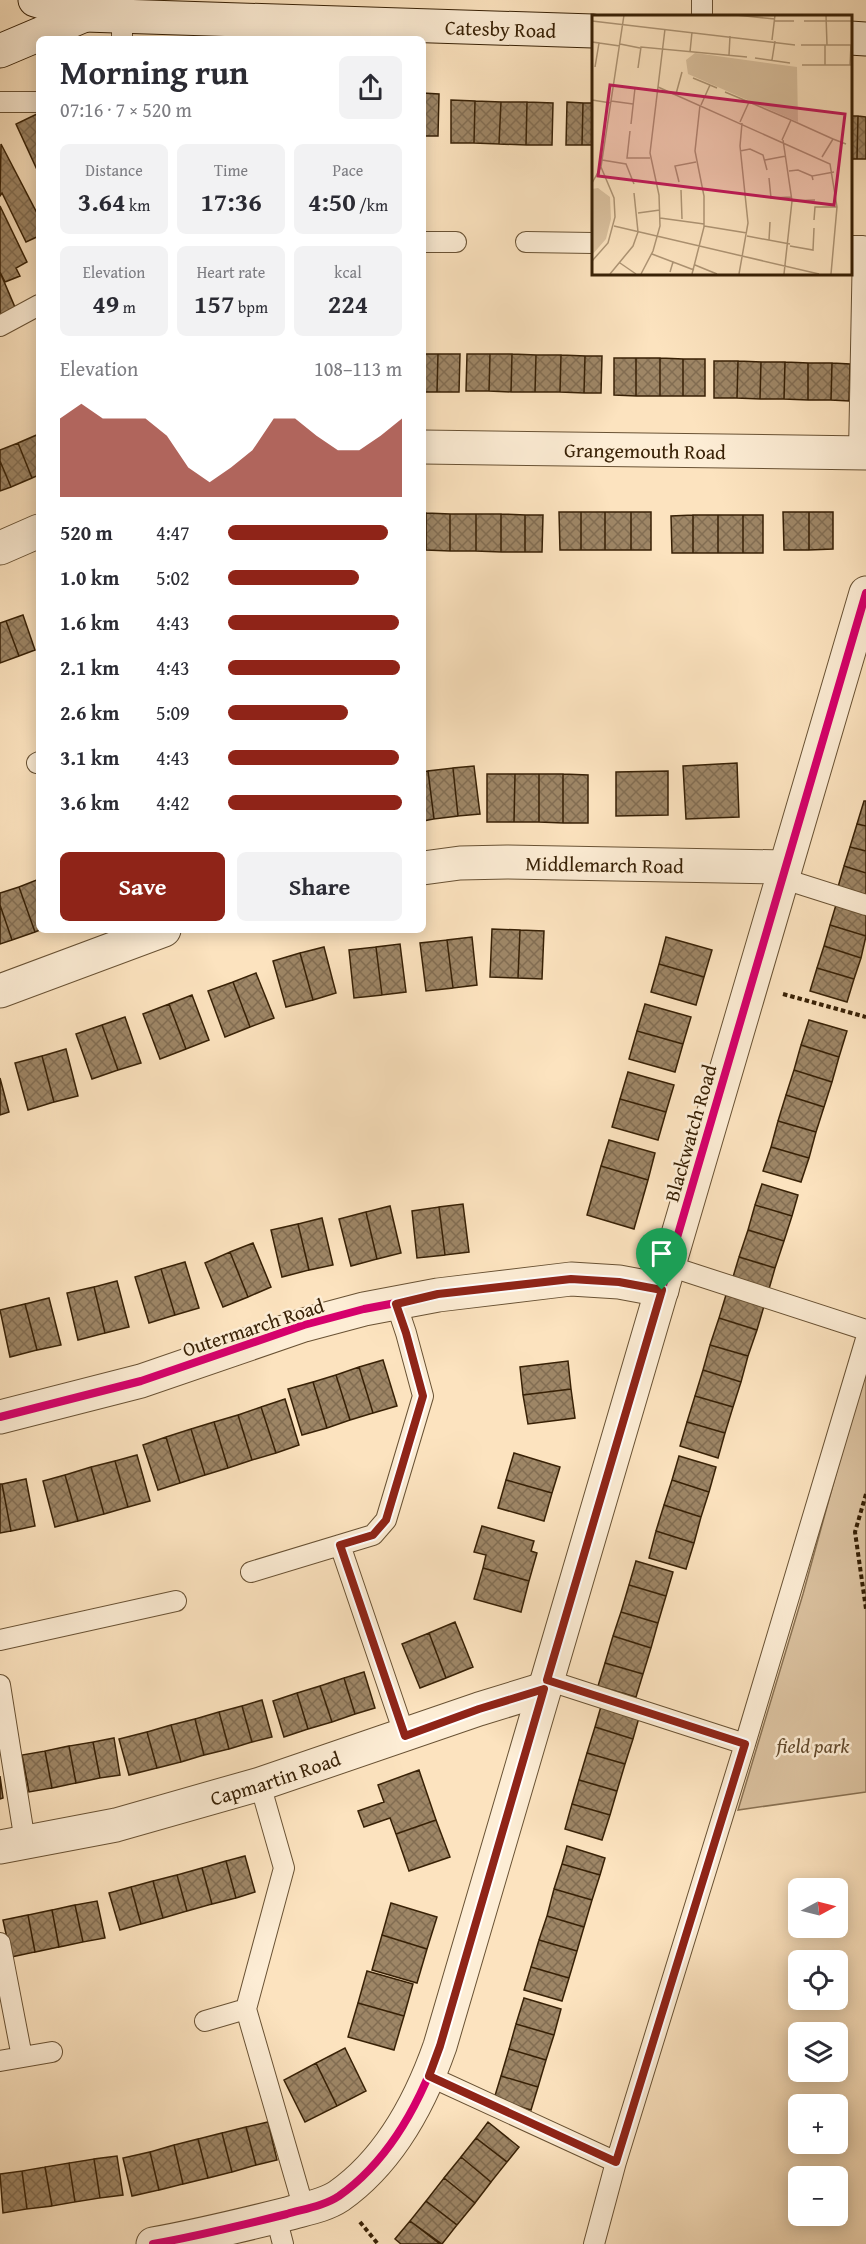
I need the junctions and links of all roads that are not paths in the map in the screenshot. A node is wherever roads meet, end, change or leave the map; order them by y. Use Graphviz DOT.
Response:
graph roads {
  1 [pos="35,0"];
  2 [pos="85,15"];
  3 [pos="136,21"];
  4 [pos="592,31"];
  5 [pos="0,51"];
  6 [pos="0,102"];
  7 [pos="36,102"];
  8 [pos="426,242"];
  9 [pos="456,242"];
  10 [pos="526,242"];
  11 [pos="592,243"];
  12 [pos="859,246"];
  13 [pos="36,307"];
  14 [pos="0,326"];
  15 [pos="426,447"];
  16 [pos="862,453"];
  17 [pos="36,532"];
  18 [pos="0,548"];
  19 [pos="866,593"];
  20 [pos="860,636"];
  21 [pos="426,868"];
  22 [pos="783,873"];
  23 [pos="866,906"];
  24 [pos="156,933"];
  25 [pos="0,991"];
  26 [pos="665,1278"];
  27 [pos="396,1304"];
  28 [pos="866,1330"];
  29 [pos="866,1339"];
  30 [pos="0,1417"];
  31 [pos="340,1545"];
  32 [pos="251,1572"];
  33 [pos="176,1601"];
  34 [pos="0,1640"];
  35 [pos="546,1684"];
  36 [pos="0,1685"];
  37 [pos="405,1736"];
  38 [pos="745,1744"];
  39 [pos="260,1784"];
  40 [pos="13,1845"];
  41 [pos="0,1943"];
  42 [pos="246,2009"];
  43 [pos="205,2020"];
  44 [pos="52,2052"];
  45 [pos="22,2057"];
  46 [pos="0,2061"];
  47 [pos="429,2076"];
  48 [pos="616,2162"];
  49 [pos="288,2223"];
  50 [pos="153,2244"];
  51 [pos="594,2244"];
  1 -- 2 [label="street, Catesby Road"];
  2 -- 3 [label="street, Catesby Road"];
  2 -- 5 [label="street, Catesby Road"];
  3 -- 4 [label="street, Catesby Road"];
  6 -- 7 [label="lane"];
  8 -- 9 [label="lane"];
  10 -- 11 [label="lane"];
  12 -- 16 [label="lane"];
  13 -- 14 [label="lane"];
  15 -- 16 [label="street, Grangemouth Road"];
  17 -- 18 [label="street"];
  19 -- 20 [label="street, Blackwatch Road"];
  20 -- 22 [label="street, Blackwatch Road"];
  21 -- 22 [label="street, Middlemarch Road"];
  22 -- 23 [label="lane"];
  22 -- 26 [label="street, Blackwatch Road"];
  24 -- 25 [label="street"];
  26 -- 27 [label="street, Outermarch Road"];
  26 -- 28 [label="lane"];
  26 -- 35 [label="street, Blackwatch Road"];
  27 -- 30 [label="street, Outermarch Road"];
  27 -- 31 [label="lane"];
  29 -- 38 [label="lane"];
  31 -- 32 [label="lane"];
  31 -- 37 [label="lane"];
  33 -- 34 [label="lane"];
  35 -- 37 [label="street, Capmartin Road"];
  35 -- 38 [label="lane"];
  35 -- 47 [label="street, Blackwatch Road"];
  36 -- 40 [label="lane"];
  37 -- 39 [label="street, Capmartin Road"];
  38 -- 48 [label="lane"];
  39 -- 40 [label="street, Capmartin Road"];
  39 -- 42 [label="lane"];
  41 -- 45 [label="lane"];
  42 -- 43 [label="lane"];
  42 -- 49 [label="lane"];
  44 -- 45 [label="lane"];
  45 -- 46 [label="lane"];
  47 -- 48 [label="lane"];
  47 -- 49 [label="street, Blackwatch Road"];
  48 -- 51 [label="lane"];
  49 -- 50 [label="street, Blackwatch Road"];
}
